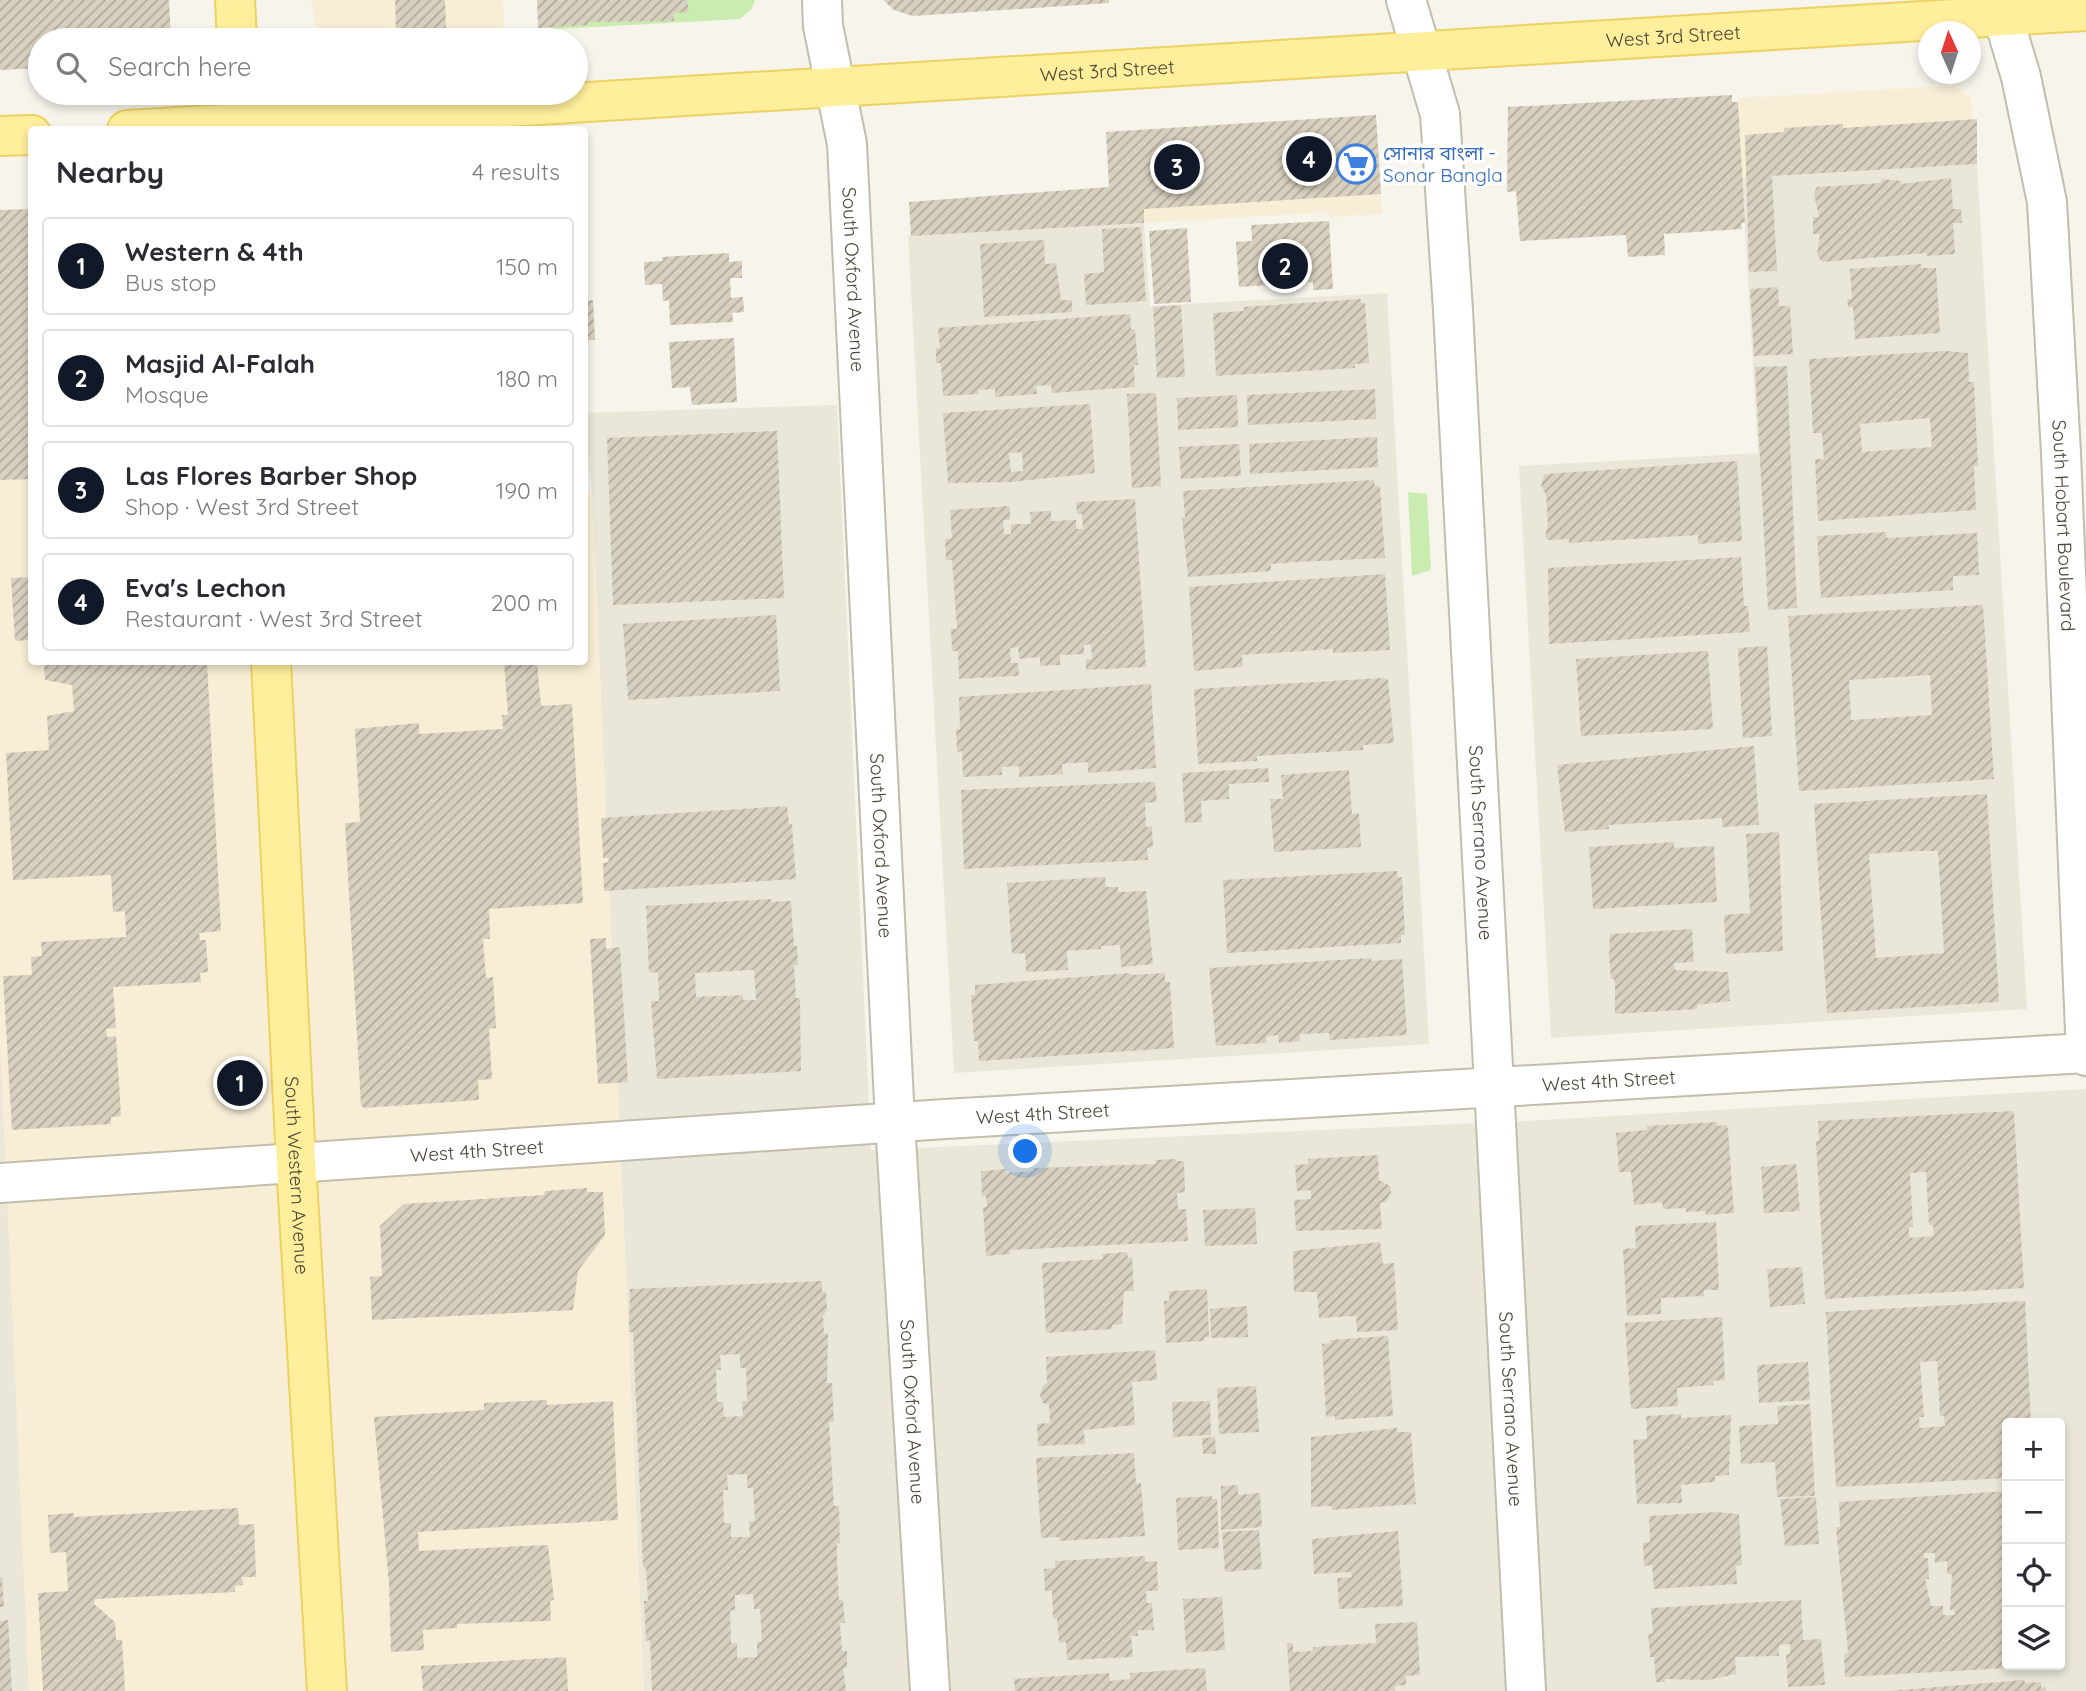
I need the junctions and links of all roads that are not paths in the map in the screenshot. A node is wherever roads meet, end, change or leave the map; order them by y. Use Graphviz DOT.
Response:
graph roads {
  1 [pos="235,0"];
  2 [pos="822,0"];
  3 [pos="1406,0"];
  4 [pos="2001,8"];
  5 [pos="2086,11"];
  6 [pos="236,28"];
  7 [pos="1423,50"];
  8 [pos="836,87"];
  9 [pos="588,99"];
  10 [pos="454,105"];
  11 [pos="241,115"];
  12 [pos="157,126"];
  13 [pos="28,135"];
  14 [pos="0,136"];
  15 [pos="271,665"];
  16 [pos="2086,1054"];
  17 [pos="1492,1088"];
  18 [pos="895,1122"];
  19 [pos="296,1162"];
  20 [pos="0,1183"];
  21 [pos="327,1691"];
  22 [pos="930,1691"];
  23 [pos="1525,1691"];
  1 -- 6 [label="main road"];
  2 -- 8 [label="street, South Oxford Avenue"];
  3 -- 7 [label="street, South Serrano Avenue"];
  4 -- 5 [label="main road, West 3rd Street"];
  4 -- 7 [label="main road, West 3rd Street"];
  4 -- 16 [label="street, South Hobart Boulevard"];
  7 -- 8 [label="main road, West 3rd Street"];
  7 -- 17 [label="street, South Serrano Avenue"];
  8 -- 9 [label="main road, West 3rd Street"];
  8 -- 18 [label="street, South Oxford Avenue"];
  10 -- 11 [label="main road, West 3rd Street"];
  11 -- 12 [label="main road, West 3rd Street"];
  13 -- 14 [label="main road"];
  15 -- 19 [label="main road, South Western Avenue"];
  16 -- 17 [label="street, West 4th Street"];
  17 -- 18 [label="street, West 4th Street"];
  17 -- 23 [label="street, South Serrano Avenue"];
  18 -- 19 [label="street, West 4th Street"];
  18 -- 22 [label="street, South Oxford Avenue"];
  19 -- 20 [label="street, West 4th Street"];
  19 -- 21 [label="main road, South Western Avenue"];
}
